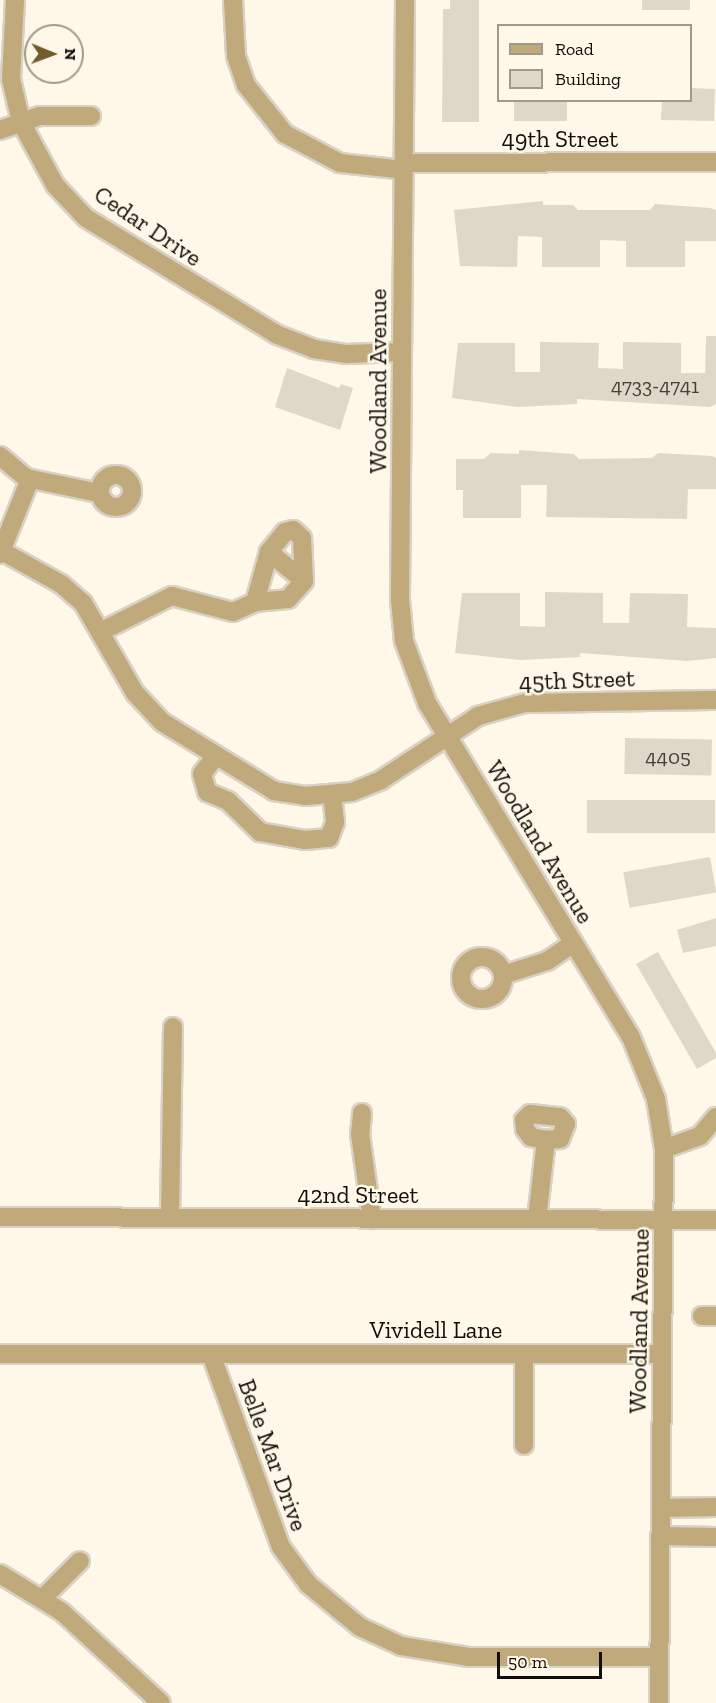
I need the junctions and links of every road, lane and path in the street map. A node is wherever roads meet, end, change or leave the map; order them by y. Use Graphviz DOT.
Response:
graph roads {
  1 [pos="15,0"];
  2 [pos="233,0"];
  3 [pos="405,0"];
  4 [pos="91,116"];
  5 [pos="21,122"];
  6 [pos="0,130"];
  7 [pos="716,162"];
  8 [pos="404,166"];
  9 [pos="402,352"];
  10 [pos="0,456"];
  11 [pos="30,478"];
  12 [pos="99,493"];
  13 [pos="0,552"];
  14 [pos="269,552"];
  15 [pos="304,581"];
  16 [pos="255,602"];
  17 [pos="102,631"];
  18 [pos="716,700"];
  19 [pos="448,736"];
  20 [pos="214,758"];
  21 [pos="332,795"];
  22 [pos="574,943"];
  23 [pos="503,975"];
  24 [pos="173,1027"];
  25 [pos="362,1113"];
  26 [pos="716,1118"];
  27 [pos="546,1140"];
  28 [pos="664,1149"];
  29 [pos="0,1217"];
  30 [pos="170,1218"];
  31 [pos="372,1219"];
  32 [pos="545,1220"];
  33 [pos="664,1220"];
  34 [pos="716,1220"];
  35 [pos="0,1354"];
  36 [pos="211,1354"];
  37 [pos="524,1354"];
  38 [pos="662,1354"];
  39 [pos="524,1445"];
  40 [pos="716,1507"];
  41 [pos="661,1508"];
  42 [pos="660,1536"];
  43 [pos="716,1537"];
  44 [pos="80,1561"];
  45 [pos="0,1574"];
  46 [pos="43,1598"];
  47 [pos="659,1658"];
  48 [pos="161,1703"];
  49 [pos="659,1703"];
  1 -- 5 [label="street, Cedar Drive"];
  2 -- 8 [label="street, 49th Street"];
  3 -- 8 [label="street, Woodland Avenue"];
  4 -- 5 [label="street"];
  5 -- 6 [label="street"];
  5 -- 9 [label="street, Cedar Drive"];
  7 -- 8 [label="street, 49th Street"];
  8 -- 9 [label="street, Woodland Avenue"];
  9 -- 19 [label="street, Woodland Avenue"];
  10 -- 11 [label="street"];
  11 -- 12 [label="street"];
  11 -- 13 [label="street"];
  13 -- 17 [label="street"];
  14 -- 15 [label="street"];
  14 -- 15 [label="street"];
  14 -- 16 [label="street"];
  15 -- 16 [label="street"];
  16 -- 17 [label="street"];
  17 -- 20 [label="street"];
  18 -- 19 [label="street, 45th Street"];
  19 -- 21 [label="street, 45th Street"];
  19 -- 22 [label="street, Woodland Avenue"];
  20 -- 21 [label="street"];
  20 -- 21 [label="street"];
  22 -- 23 [label="street"];
  22 -- 28 [label="street, Woodland Avenue"];
  24 -- 30 [label="street"];
  25 -- 31 [label="street"];
  26 -- 28 [label="street"];
  27 -- 32 [label="street"];
  28 -- 33 [label="street, Woodland Avenue"];
  29 -- 30 [label="street, 42nd Street"];
  30 -- 31 [label="street, 42nd Street"];
  31 -- 32 [label="street, 42nd Street"];
  32 -- 33 [label="street, 42nd Street"];
  33 -- 34 [label="street, 42nd Street"];
  33 -- 38 [label="street, Woodland Avenue"];
  35 -- 36 [label="street"];
  36 -- 37 [label="street, Vividell Lane"];
  36 -- 47 [label="street, Belle Mar Drive"];
  37 -- 38 [label="street, Vividell Lane"];
  37 -- 39 [label="street"];
  38 -- 41 [label="street, Woodland Avenue"];
  40 -- 41 [label="street"];
  41 -- 42 [label="street, Woodland Avenue"];
  42 -- 43 [label="street"];
  42 -- 47 [label="street, Woodland Avenue"];
  44 -- 46 [label="street"];
  45 -- 46 [label="street"];
  46 -- 48 [label="street"];
  47 -- 49 [label="street, Woodland Avenue"];
}
